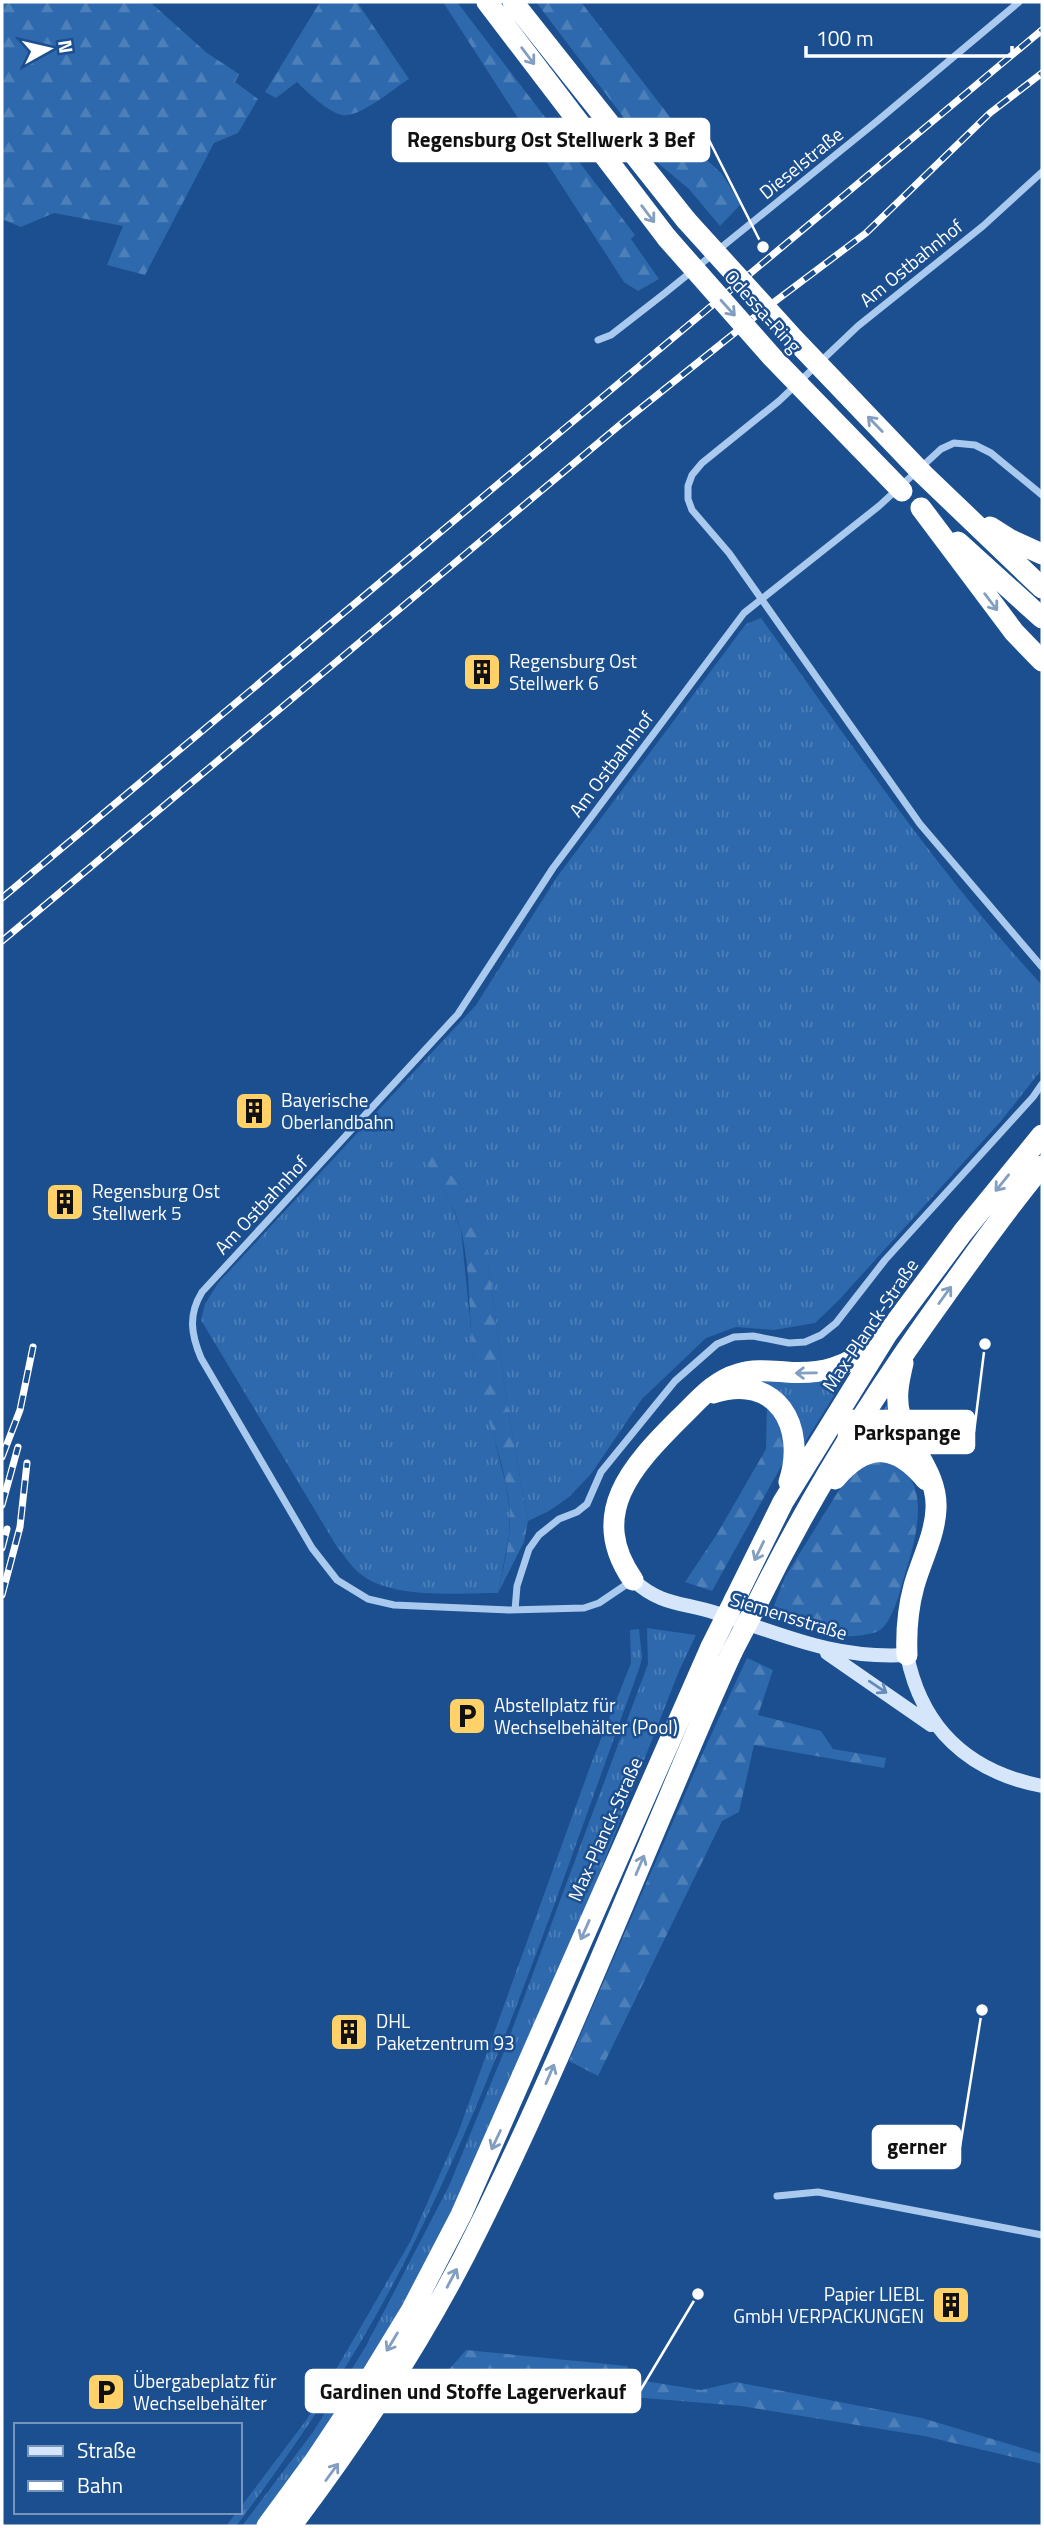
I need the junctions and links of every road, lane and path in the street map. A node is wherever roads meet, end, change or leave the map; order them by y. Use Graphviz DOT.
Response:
graph roads {
  1 [pos="487,2"];
  2 [pos="513,2"];
  3 [pos="1019,2"];
  4 [pos="1042,172"];
  5 [pos="598,340"];
  6 [pos="937,489"];
  7 [pos="1042,495"];
  8 [pos="921,508"];
  9 [pos="1042,554"];
  10 [pos="1042,588"];
  11 [pos="760,600"];
  12 [pos="1042,618"];
  13 [pos="1042,661"];
  14 [pos="1042,967"];
  15 [pos="1042,1084"];
  16 [pos="1042,1135"];
  17 [pos="1042,1167"];
  18 [pos="887,1334"];
  19 [pos="905,1350"];
  20 [pos="701,1398"];
  21 [pos="933,1489"];
  22 [pos="783,1502"];
  23 [pos="805,1515"];
  24 [pos="633,1580"];
  25 [pos="515,1610"];
  26 [pos="821,1649"];
  27 [pos="907,1655"];
  28 [pos="941,1732"];
  29 [pos="1042,1787"];
  30 [pos="777,2196"];
  31 [pos="1042,2235"];
  32 [pos="267,2526"];
  33 [pos="291,2526"];
  1 -- 8 [label="highway, Odessa-Ring, one-way, bridge"];
  6 -- 2 [label="highway, Odessa-Ring, one-way, bridge"];
  3 -- 5 [label="street, Dieselstraße"];
  4 -- 11 [label="street, Am Ostbahnhof"];
  6 -- 9 [label="highway"];
  6 -- 10 [label="highway, Odessa-Ring"];
  7 -- 11 [label="street, Am Ostbahnhof"];
  8 -- 12 [label="highway, Odessa-Ring"];
  8 -- 13 [label="highway, one-way"];
  11 -- 14 [label="street, Am Ostbahnhof"];
  11 -- 25 [label="street, Am Ostbahnhof"];
  15 -- 25 [label="street"];
  16 -- 18 [label="highway, Max-Planck-Straße, one-way"];
  19 -- 17 [label="highway, one-way"];
  18 -- 20 [label="highway, one-way"];
  18 -- 22 [label="highway, Max-Planck-Straße"];
  19 -- 21 [label="highway"];
  19 -- 23 [label="highway"];
  20 -- 22 [label="highway"];
  20 -- 24 [label="highway"];
  21 -- 23 [label="highway"];
  21 -- 27 [label="highway"];
  22 -- 32 [label="highway, Max-Planck-Straße, one-way, bridge"];
  33 -- 23 [label="highway, one-way, bridge"];
  24 -- 25 [label="street, Am Ostbahnhof"];
  24 -- 26 [label="street, Siemensstraße"];
  26 -- 27 [label="street, Siemensstraße"];
  26 -- 28 [label="street, one-way"];
  27 -- 28 [label="street"];
  28 -- 29 [label="street"];
  30 -- 31 [label="street"];
}
